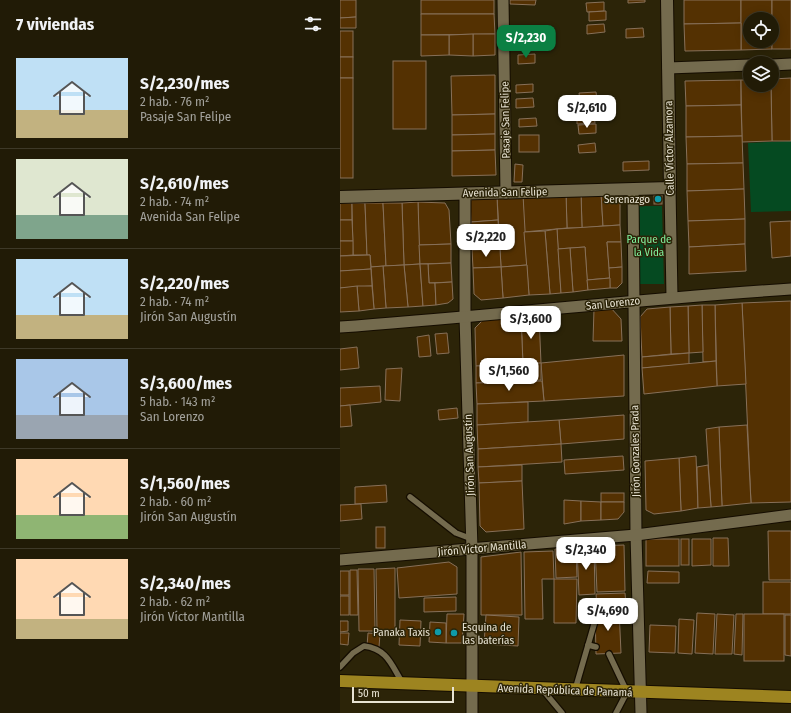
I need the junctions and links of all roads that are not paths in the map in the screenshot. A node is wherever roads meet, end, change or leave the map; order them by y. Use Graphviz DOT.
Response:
graph roads {
  1 [pos="503,0"];
  2 [pos="667,0"];
  3 [pos="791,64"];
  4 [pos="779,65"];
  5 [pos="743,66"];
  6 [pos="668,68"];
  7 [pos="670,188"];
  8 [pos="633,190"];
  9 [pos="465,193"];
  10 [pos="506,193"];
  11 [pos="340,197"];
  12 [pos="791,289"];
  13 [pos="672,297"];
  14 [pos="634,301"];
  15 [pos="465,318"];
  16 [pos="340,327"];
  17 [pos="410,497"];
  18 [pos="791,515"];
  19 [pos="636,535"];
  20 [pos="472,544"];
  21 [pos="340,560"];
  22 [pos="638,609"];
  23 [pos="620,614"];
  24 [pos="595,622"];
  25 [pos="588,645"];
  26 [pos="596,647"];
  27 [pos="609,654"];
  28 [pos="340,667"];
  29 [pos="340,681"];
  30 [pos="402,683"];
  31 [pos="471,686"];
  32 [pos="542,689"];
  33 [pos="575,690"];
  34 [pos="627,692"];
  35 [pos="641,692"];
  36 [pos="791,697"];
  37 [pos="472,713"];
  38 [pos="562,713"];
  39 [pos="616,713"];
  40 [pos="641,713"];
  1 -- 10 [label="street, Pasaje San Felipe"];
  2 -- 6 [label="street, Calle Víctor Alzamora"];
  3 -- 4 [label="street"];
  5 -- 6 [label="street"];
  6 -- 7 [label="street, Calle Víctor Alzamora"];
  7 -- 8 [label="street, Avenida San Felipe"];
  7 -- 13 [label="street, Calle Víctor Alzamora"];
  8 -- 10 [label="street, Avenida San Felipe"];
  8 -- 14 [label="street, Jirón Gonzales Prada"];
  9 -- 10 [label="street, Avenida San Felipe"];
  9 -- 11 [label="street, Avenida San Felipe"];
  9 -- 15 [label="street, Jirón San Augustín"];
  12 -- 13 [label="street, San Lorenzo"];
  13 -- 14 [label="street, San Lorenzo"];
  14 -- 15 [label="street, San Lorenzo"];
  14 -- 19 [label="street, Jirón Gonzales Prada"];
  15 -- 16 [label="street, San Lorenzo"];
  15 -- 20 [label="street, Jirón San Augustín"];
  17 -- 20 [label="lane"];
  18 -- 19 [label="street, Jirón Víctor Mantilla"];
  19 -- 20 [label="street, Jirón Víctor Mantilla"];
  19 -- 22 [label="street, Jirón Gonzales Prada"];
  20 -- 21 [label="street, Jirón Víctor Mantilla"];
  20 -- 31 [label="street, Jirón San Augustín"];
  22 -- 23 [label="lane"];
  22 -- 35 [label="street, Jirón Gonzales Prada"];
  24 -- 25 [label="lane"];
  25 -- 26 [label="lane"];
  25 -- 33 [label="lane"];
  27 -- 34 [label="lane"];
  28 -- 30 [label="lane"];
  29 -- 30 [label="main road, Avenida República de Panamá"];
  30 -- 31 [label="main road, Avenida República de Panamá"];
  31 -- 32 [label="main road, Avenida República de Panamá"];
  31 -- 37 [label="street, Jirón San Augustín"];
  32 -- 33 [label="main road, Avenida República de Panamá"];
  32 -- 38 [label="lane"];
  33 -- 34 [label="main road, Avenida República de Panamá"];
  34 -- 35 [label="main road, Avenida República de Panamá"];
  34 -- 39 [label="lane"];
  35 -- 36 [label="main road, Avenida República de Panamá"];
  35 -- 40 [label="street, Jirón Gonzales Prada"];
}
